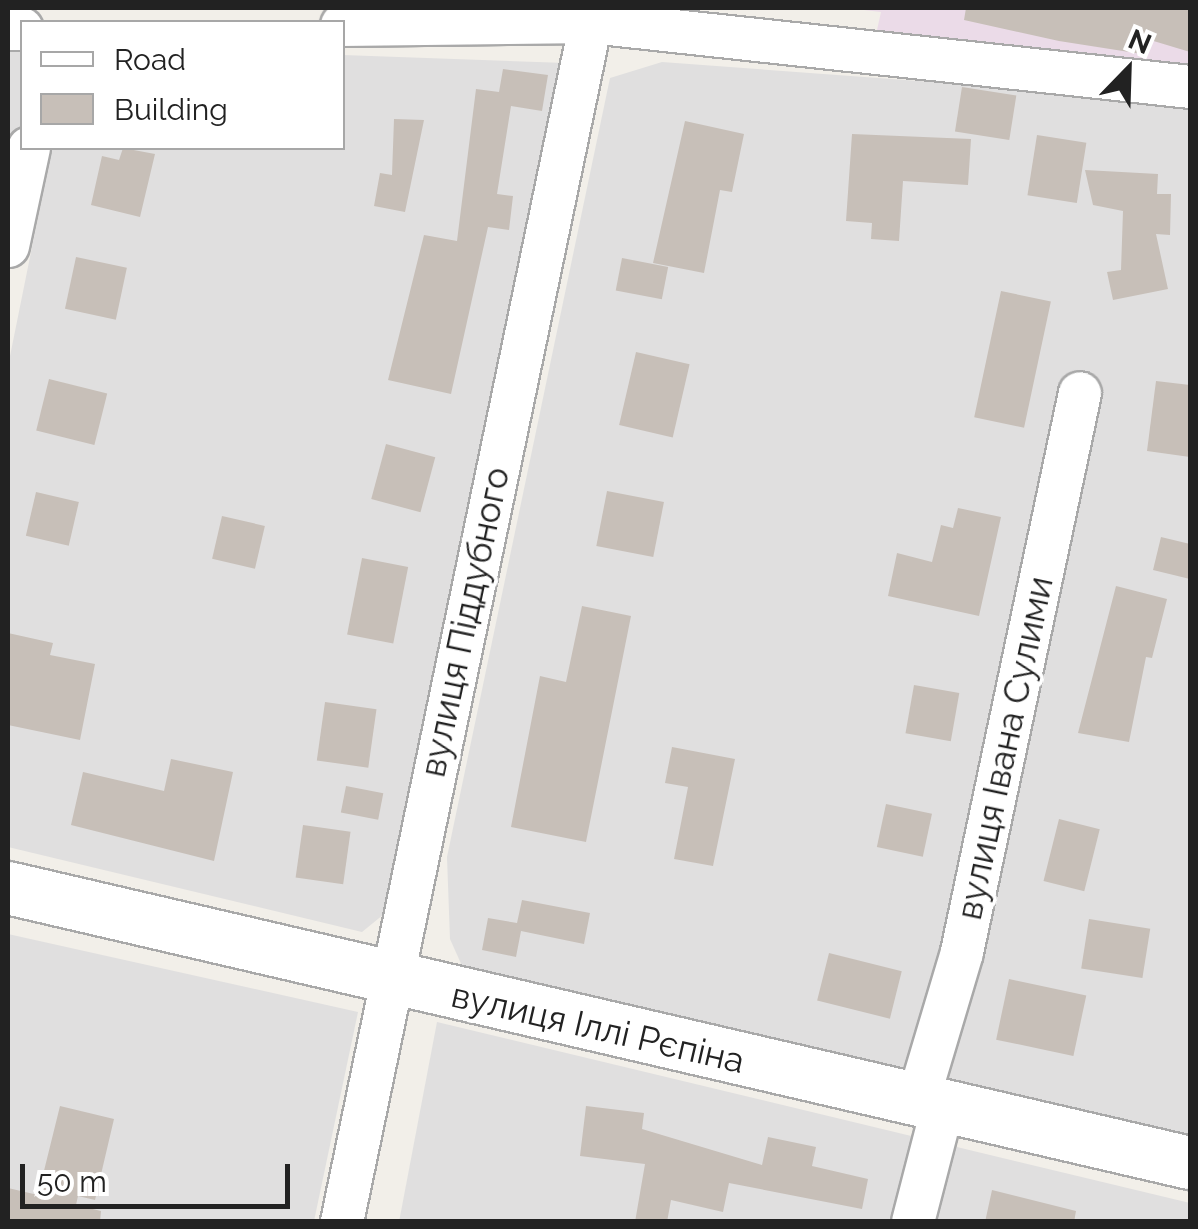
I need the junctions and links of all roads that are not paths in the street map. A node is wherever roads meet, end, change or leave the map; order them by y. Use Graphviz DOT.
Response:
graph roads {
  1 [pos="590,22"];
  2 [pos="345,25"];
  3 [pos="1190,86"];
  4 [pos="29,150"];
  5 [pos="8,246"];
  6 [pos="1080,393"];
  7 [pos="8,888"];
  8 [pos="390,981"];
  9 [pos="931,1103"];
  10 [pos="1190,1163"];
  11 [pos="342,1222"];
  12 [pos="913,1222"];
  1 -- 2 [label="street"];
  1 -- 3 [label="street"];
  1 -- 8 [label="street, вулиця Піддубного"];
  4 -- 5 [label="street"];
  6 -- 9 [label="street, вулиця Івана Сулими"];
  7 -- 8 [label="street, вулиця Іллі Рєпіна"];
  8 -- 9 [label="street, вулиця Іллі Рєпіна"];
  8 -- 11 [label="street, вулиця Піддубного"];
  9 -- 10 [label="street, вулиця Іллі Рєпіна"];
  9 -- 12 [label="street, вулиця Івана Сулими"];
}
